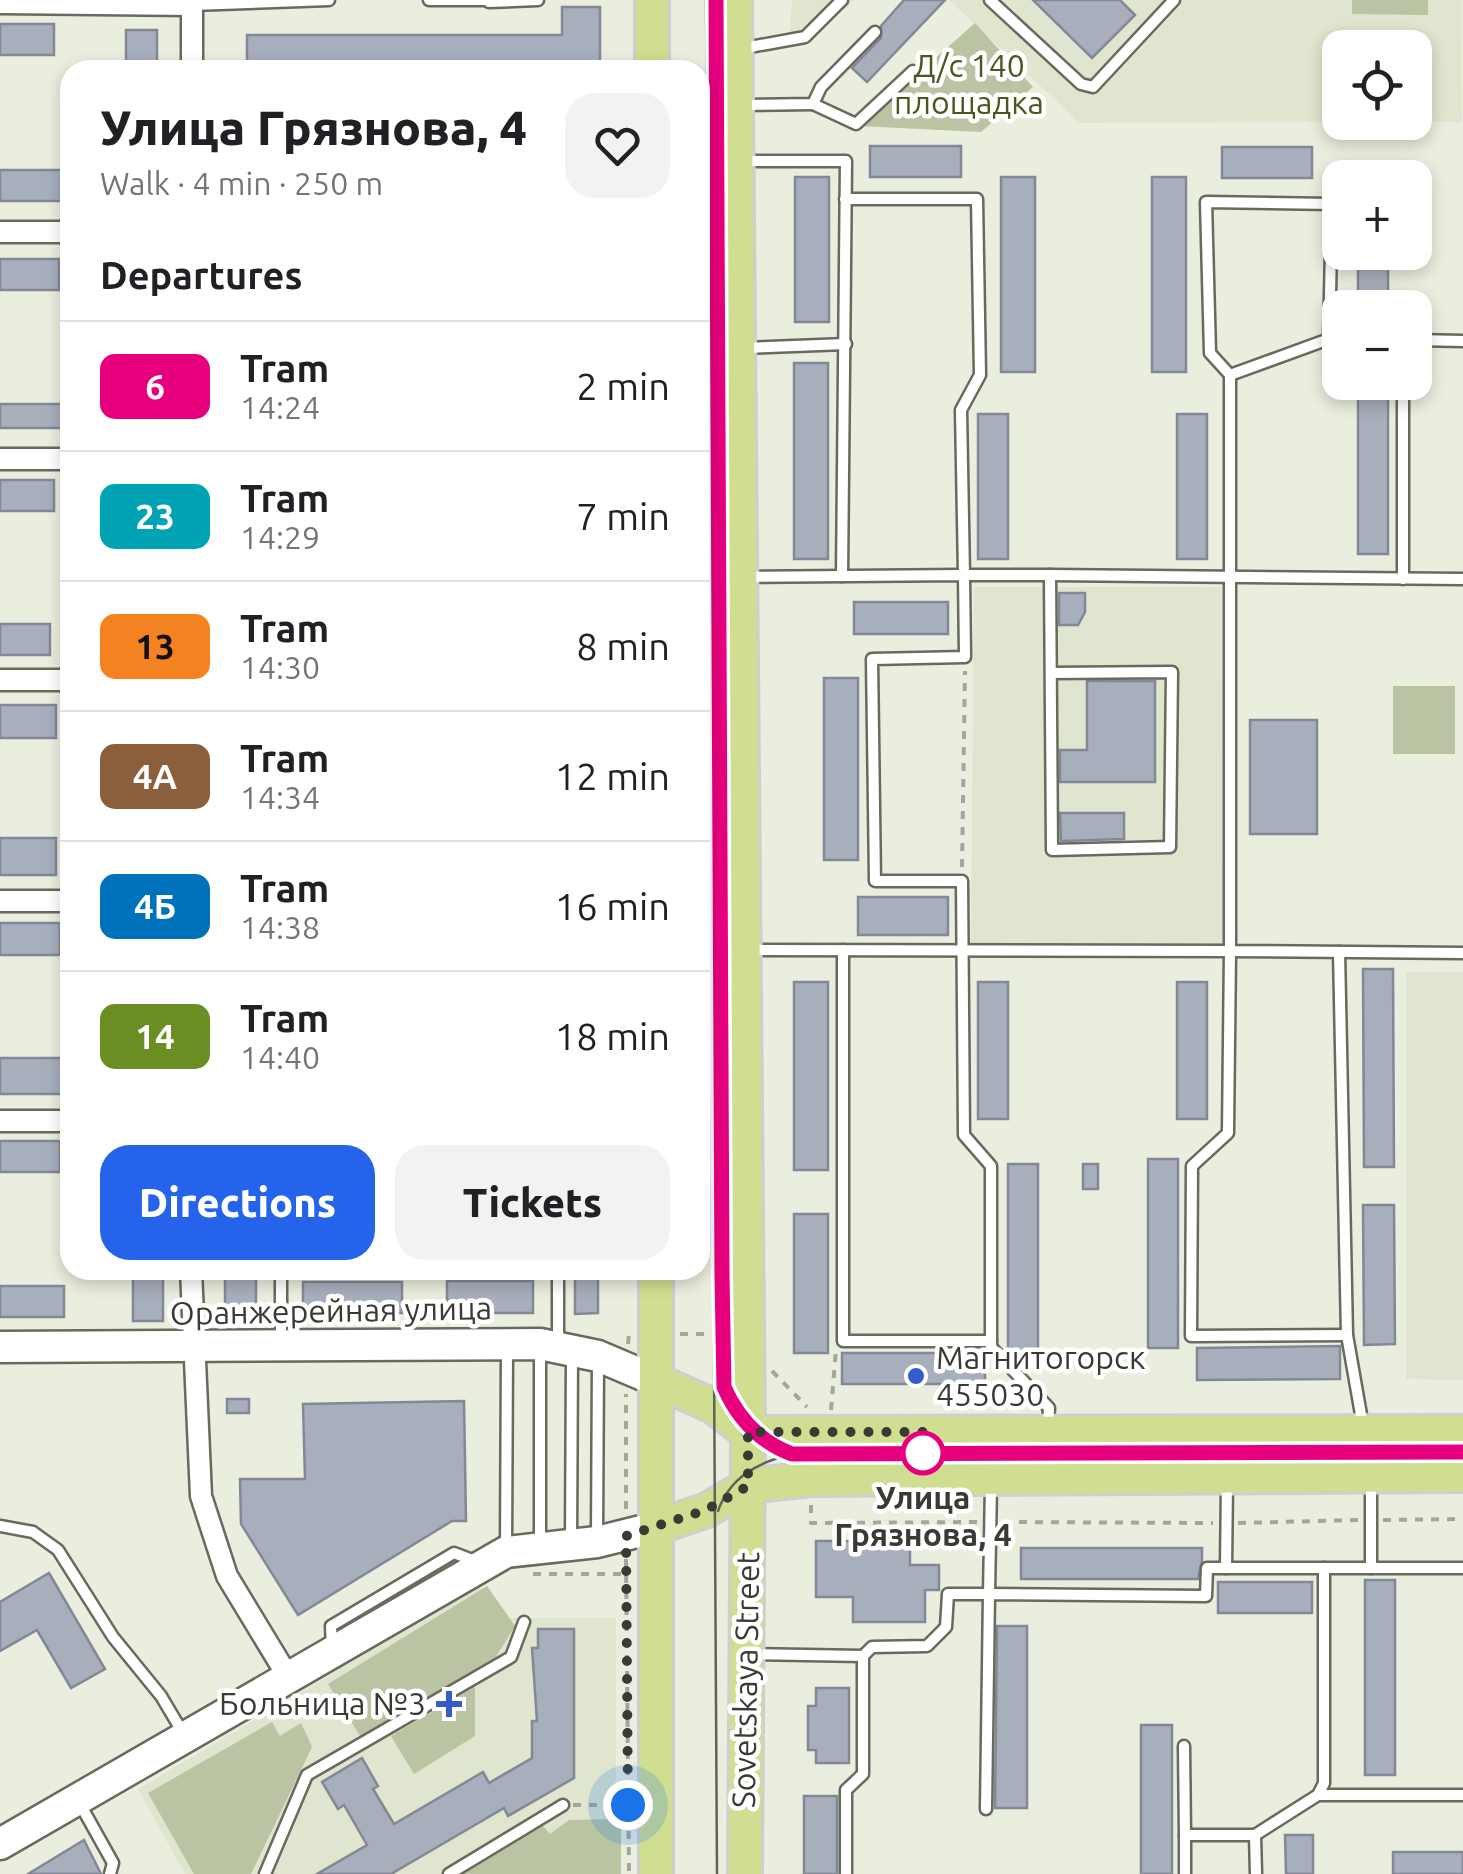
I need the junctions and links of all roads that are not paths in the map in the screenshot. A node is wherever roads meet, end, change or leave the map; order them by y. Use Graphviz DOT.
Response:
graph roads {
  1 [pos="296,0"];
  2 [pos="329,0"];
  3 [pos="430,0"];
  4 [pos="538,0"];
  5 [pos="652,0"];
  6 [pos="735,0"];
  7 [pos="842,0"];
  8 [pos="990,0"];
  9 [pos="1174,0"];
  10 [pos="489,1"];
  11 [pos="192,2"];
  12 [pos="0,4"];
  13 [pos="875,32"];
  14 [pos="738,49"];
  15 [pos="192,60"];
  16 [pos="652,60"];
  17 [pos="913,71"];
  18 [pos="813,104"];
  19 [pos="737,105"];
  20 [pos="736,161"];
  21 [pos="845,199"];
  22 [pos="0,232"];
  23 [pos="60,232"];
  24 [pos="1333,290"];
  25 [pos="1432,340"];
  26 [pos="1463,341"];
  27 [pos="1322,343"];
  28 [pos="846,344"];
  29 [pos="736,348"];
  30 [pos="1230,375"];
  31 [pos="1402,400"];
  32 [pos="0,459"];
  33 [pos="60,459"];
  34 [pos="964,575"];
  35 [pos="1050,575"];
  36 [pos="1231,575"];
  37 [pos="842,576"];
  38 [pos="739,578"];
  39 [pos="1402,579"];
  40 [pos="1463,579"];
  41 [pos="1051,673"];
  42 [pos="0,680"];
  43 [pos="60,680"];
  44 [pos="0,900"];
  45 [pos="60,901"];
  46 [pos="742,950"];
  47 [pos="843,950"];
  48 [pos="962,950"];
  49 [pos="1230,951"];
  50 [pos="1339,952"];
  51 [pos="1463,952"];
  52 [pos="0,1121"];
  53 [pos="60,1121"];
  54 [pos="192,1280"];
  55 [pos="281,1280"];
  56 [pos="559,1280"];
  57 [pos="656,1280"];
  58 [pos="1347,1335"];
  59 [pos="991,1341"];
  60 [pos="507,1344"];
  61 [pos="0,1348"];
  62 [pos="281,1348"];
  63 [pos="567,1348"];
  64 [pos="192,1349"];
  65 [pos="657,1381"];
  66 [pos="748,1432"];
  67 [pos="1048,1432"];
  68 [pos="1367,1432"];
  69 [pos="1463,1432"];
  70 [pos="1371,1475"];
  71 [pos="1463,1475"];
  72 [pos="1227,1476"];
  73 [pos="991,1478"];
  74 [pos="748,1486"];
  75 [pos="0,1526"];
  76 [pos="626,1534"];
  77 [pos="540,1548"];
  78 [pos="495,1559"];
  79 [pos="1226,1568"];
  80 [pos="1324,1568"];
  81 [pos="1371,1568"];
  82 [pos="1463,1568"];
  83 [pos="989,1594"];
  84 [pos="524,1622"];
  85 [pos="746,1654"];
  86 [pos="863,1656"];
  87 [pos="290,1680"];
  88 [pos="186,1738"];
  89 [pos="1184,1746"];
  90 [pos="1318,1795"];
  91 [pos="1463,1795"];
  92 [pos="78,1799"];
  93 [pos="563,1805"];
  94 [pos="986,1809"];
  95 [pos="1185,1834"];
  96 [pos="1255,1834"];
  97 [pos="0,1844"];
  98 [pos="110,1874"];
  99 [pos="264,1874"];
  100 [pos="448,1874"];
  101 [pos="656,1874"];
  102 [pos="745,1874"];
  103 [pos="846,1874"];
  104 [pos="1185,1874"];
  105 [pos="1256,1874"];
  1 -- 2 [label="lane"];
  1 -- 11 [label="lane"];
  3 -- 10 [label="lane"];
  4 -- 10 [label="lane"];
  5 -- 16 [label="main road"];
  6 -- 14 [label="main road"];
  7 -- 14 [label="lane"];
  8 -- 9 [label="lane"];
  11 -- 12 [label="street"];
  11 -- 15 [label="street"];
  13 -- 18 [label="lane"];
  14 -- 19 [label="main road"];
  17 -- 18 [label="lane"];
  18 -- 19 [label="lane"];
  19 -- 20 [label="main road"];
  20 -- 21 [label="lane"];
  20 -- 29 [label="main road"];
  21 -- 28 [label="lane"];
  21 -- 34 [label="lane"];
  22 -- 23 [label="street"];
  24 -- 30 [label="lane"];
  25 -- 26 [label="lane"];
  27 -- 30 [label="lane"];
  28 -- 29 [label="lane"];
  28 -- 37 [label="lane"];
  29 -- 38 [label="main road"];
  30 -- 36 [label="lane"];
  31 -- 39 [label="lane"];
  32 -- 33 [label="street"];
  34 -- 35 [label="lane"];
  34 -- 37 [label="lane"];
  34 -- 48 [label="lane"];
  35 -- 36 [label="lane"];
  35 -- 41 [label="lane"];
  36 -- 39 [label="lane"];
  36 -- 49 [label="lane"];
  37 -- 38 [label="lane"];
  38 -- 46 [label="main road"];
  39 -- 40 [label="lane"];
  41 -- 41 [label="lane"];
  42 -- 43 [label="street"];
  44 -- 45 [label="street"];
  46 -- 47 [label="lane"];
  46 -- 66 [label="main road"];
  47 -- 48 [label="lane"];
  47 -- 59 [label="lane"];
  48 -- 49 [label="lane"];
  48 -- 59 [label="lane"];
  49 -- 50 [label="lane"];
  49 -- 58 [label="lane"];
  50 -- 51 [label="lane"];
  50 -- 58 [label="lane"];
  52 -- 53 [label="street"];
  54 -- 64 [label="street"];
  55 -- 62 [label="lane"];
  56 -- 63 [label="lane"];
  57 -- 65 [label="main road"];
  58 -- 68 [label="lane"];
  59 -- 67 [label="lane"];
  60 -- 62 [label="main road, Оранжерейная улица"];
  60 -- 63 [label="main road, Оранжерейная улица"];
  60 -- 78 [label="lane"];
  61 -- 64 [label="main road, Оранжерейная улица"];
  62 -- 64 [label="main road, Оранжерейная улица"];
  63 -- 65 [label="main road, Оранжерейная улица"];
  63 -- 76 [label="lane"];
  63 -- 76 [label="lane"];
  63 -- 77 [label="lane"];
  64 -- 87 [label="street"];
  65 -- 66 [label="main road"];
  65 -- 76 [label="main road"];
  66 -- 67 [label="main road"];
  66 -- 74 [label="main road, Sovetskaya Street"];
  67 -- 68 [label="main road"];
  68 -- 69 [label="main road"];
  68 -- 70 [label="lane"];
  70 -- 71 [label="main road"];
  70 -- 72 [label="main road"];
  70 -- 81 [label="lane"];
  72 -- 73 [label="main road"];
  72 -- 79 [label="lane"];
  73 -- 74 [label="main road"];
  73 -- 83 [label="lane"];
  74 -- 76 [label="main road"];
  74 -- 85 [label="main road, Sovetskaya Street"];
  75 -- 88 [label="lane"];
  76 -- 77 [label="main road"];
  76 -- 101 [label="main road"];
  77 -- 78 [label="main road"];
  78 -- 87 [label="main road"];
  79 -- 80 [label="lane"];
  79 -- 83 [label="lane"];
  80 -- 81 [label="lane"];
  80 -- 90 [label="lane"];
  81 -- 82 [label="lane"];
  83 -- 86 [label="lane"];
  83 -- 94 [label="lane"];
  84 -- 99 [label="lane"];
  85 -- 86 [label="lane"];
  85 -- 102 [label="main road, Sovetskaya Street"];
  86 -- 103 [label="lane"];
  87 -- 88 [label="main road"];
  88 -- 92 [label="main road"];
  89 -- 95 [label="lane"];
  90 -- 91 [label="lane"];
  90 -- 96 [label="lane"];
  92 -- 97 [label="main road"];
  92 -- 98 [label="lane"];
  93 -- 100 [label="lane"];
  95 -- 96 [label="lane"];
  95 -- 104 [label="lane"];
  96 -- 105 [label="lane"];
}
